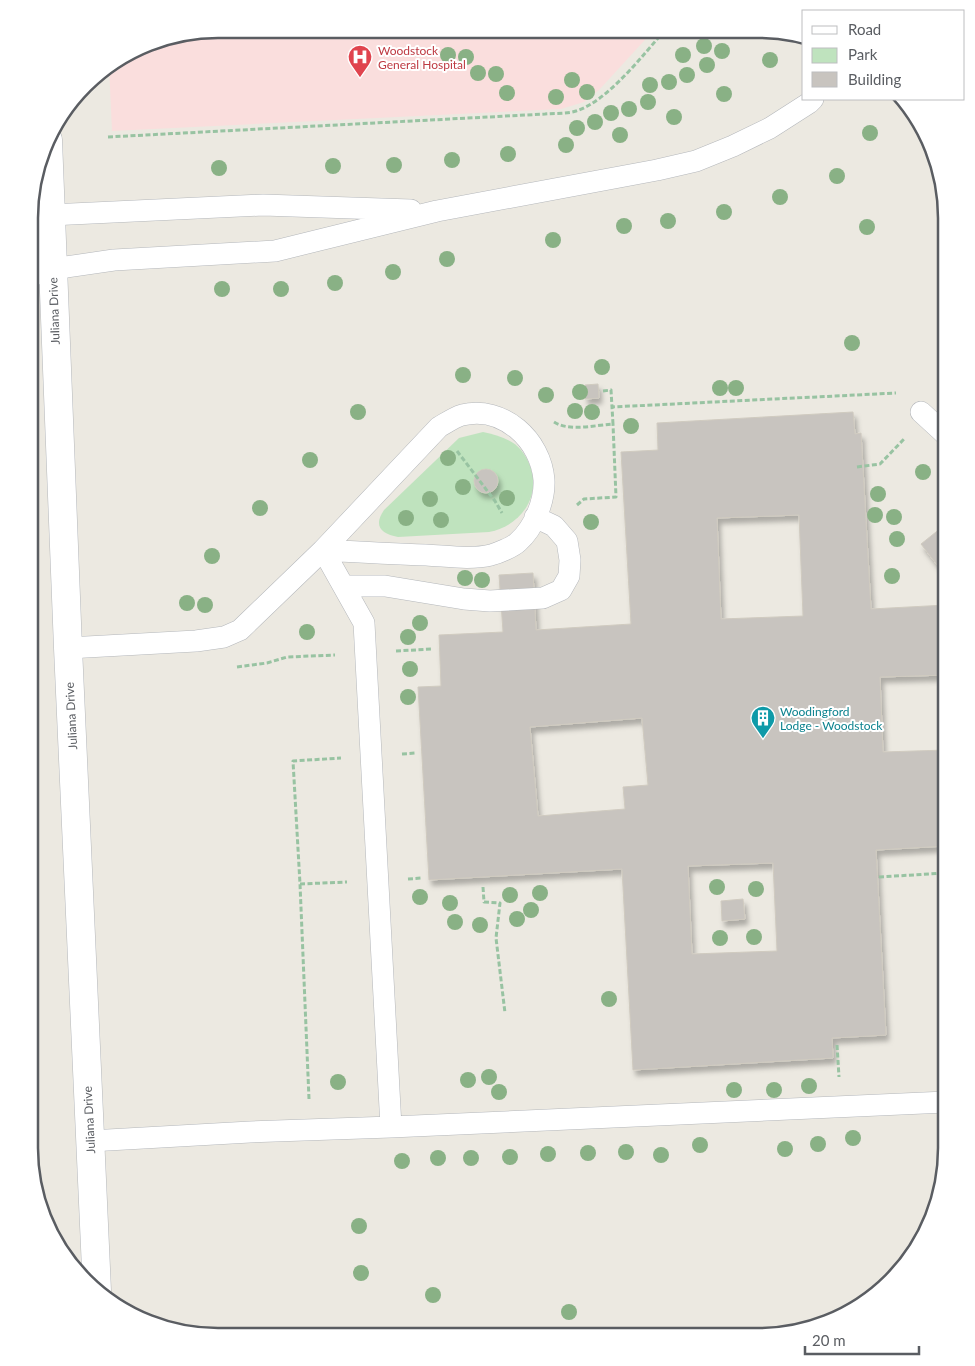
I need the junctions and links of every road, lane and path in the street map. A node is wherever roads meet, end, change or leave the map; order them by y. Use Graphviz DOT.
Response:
graph roads {
  1 [pos="658,38"];
  2 [pos="813,100"];
  3 [pos="108,137"];
  4 [pos="48,156"];
  5 [pos="437,211"];
  6 [pos="50,215"];
  7 [pos="41,270"];
  8 [pos="602,391"];
  9 [pos="612,407"];
  10 [pos="923,414"];
  11 [pos="550,419"];
  12 [pos="439,427"];
  13 [pos="938,428"];
  14 [pos="857,467"];
  15 [pos="535,517"];
  16 [pos="518,543"];
  17 [pos="323,550"];
  18 [pos="344,586"];
  19 [pos="68,648"];
  20 [pos="432,649"];
  21 [pos="366,653"];
  22 [pos="227,668"];
  23 [pos="416,753"];
  24 [pos="371,756"];
  25 [pos="938,873"];
  26 [pos="879,877"];
  27 [pos="484,887"];
  28 [pos="505,1013"];
  29 [pos="301,1102"];
  30 [pos="938,1102"];
  31 [pos="391,1127"];
  32 [pos="90,1141"];
  33 [pos="97,1282"];
  1 -- 3 [label="path"];
  2 -- 5 [label="lane"];
  4 -- 6 [label="street, Juliana Drive"];
  5 -- 6 [label="lane"];
  5 -- 7 [label="lane"];
  6 -- 7 [label="street, Juliana Drive"];
  7 -- 19 [label="street, Juliana Drive"];
  8 -- 9 [label="path"];
  9 -- 10 [label="path"];
  9 -- 11 [label="path"];
  10 -- 13 [label="lane"];
  10 -- 14 [label="path"];
  12 -- 15 [label="lane"];
  12 -- 16 [label="path"];
  12 -- 17 [label="lane"];
  15 -- 16 [label="lane"];
  15 -- 18 [label="lane"];
  16 -- 17 [label="lane"];
  17 -- 18 [label="lane"];
  17 -- 19 [label="lane"];
  18 -- 21 [label="lane"];
  19 -- 32 [label="street, Juliana Drive"];
  20 -- 21 [label="path"];
  21 -- 22 [label="path"];
  21 -- 24 [label="lane"];
  23 -- 24 [label="path"];
  24 -- 29 [label="path"];
  24 -- 31 [label="lane"];
  25 -- 26 [label="path"];
  27 -- 28 [label="path"];
  30 -- 31 [label="lane"];
  31 -- 32 [label="lane"];
  32 -- 33 [label="street, Juliana Drive"];
}
